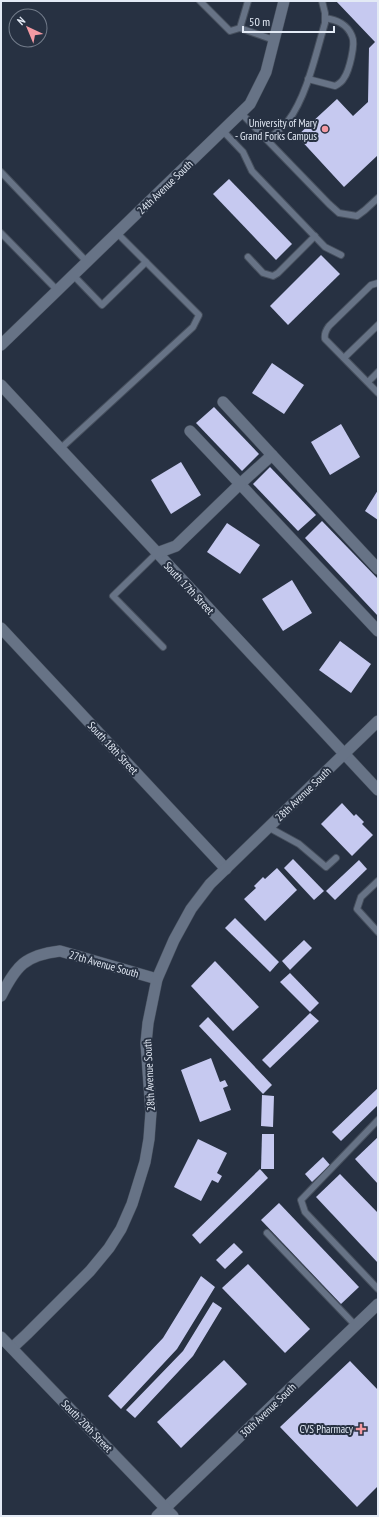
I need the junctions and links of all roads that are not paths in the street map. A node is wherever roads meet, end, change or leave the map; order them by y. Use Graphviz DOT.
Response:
graph roads {
  1 [pos="200,1"];
  2 [pos="248,1"];
  3 [pos="284,1"];
  4 [pos="322,1"];
  5 [pos="325,18"];
  6 [pos="240,28"];
  7 [pos="274,40"];
  8 [pos="308,79"];
  9 [pos="241,113"];
  10 [pos="223,130"];
  11 [pos="268,140"];
  12 [pos="1,172"];
  13 [pos="378,198"];
  14 [pos="1,233"];
  15 [pos="117,233"];
  16 [pos="315,236"];
  17 [pos="341,255"];
  18 [pos="248,257"];
  19 [pos="87,262"];
  20 [pos="146,262"];
  21 [pos="73,275"];
  22 [pos="378,283"];
  23 [pos="57,290"];
  24 [pos="378,325"];
  25 [pos="1,345"];
  26 [pos="344,358"];
  27 [pos="378,372"];
  28 [pos="368,382"];
  29 [pos="1,385"];
  30 [pos="378,393"];
  31 [pos="223,402"];
  32 [pos="190,431"];
  33 [pos="60,449"];
  34 [pos="272,455"];
  35 [pos="240,484"];
  36 [pos="157,553"];
  37 [pos="378,568"];
  38 [pos="1,628"];
  39 [pos="378,631"];
  40 [pos="163,647"];
  41 [pos="378,721"];
  42 [pos="344,754"];
  43 [pos="378,790"];
  44 [pos="268,828"];
  45 [pos="336,858"];
  46 [pos="226,869"];
  47 [pos="378,881"];
  48 [pos="378,932"];
  49 [pos="157,979"];
  50 [pos="1,996"];
  51 [pos="378,1120"];
  52 [pos="267,1233"];
  53 [pos="378,1289"];
  54 [pos="378,1304"];
  55 [pos="355,1325"];
  56 [pos="1,1337"];
  57 [pos="12,1348"];
  58 [pos="169,1512"];
  59 [pos="157,1516"];
  1 -- 6 [label="lane"];
  2 -- 6 [label="lane"];
  3 -- 7 [label="street, 24th Avenue South"];
  4 -- 5 [label="lane"];
  5 -- 8 [label="lane"];
  5 -- 8 [label="lane"];
  6 -- 7 [label="lane"];
  7 -- 9 [label="street, 24th Avenue South"];
  8 -- 11 [label="lane"];
  9 -- 10 [label="street, 24th Avenue South"];
  9 -- 11 [label="lane"];
  10 -- 15 [label="street, 24th Avenue South"];
  10 -- 16 [label="lane"];
  11 -- 13 [label="lane"];
  12 -- 19 [label="lane"];
  14 -- 23 [label="lane"];
  15 -- 19 [label="street, 24th Avenue South"];
  15 -- 20 [label="lane"];
  16 -- 17 [label="lane"];
  16 -- 18 [label="lane"];
  19 -- 21 [label="street, 24th Avenue South"];
  20 -- 21 [label="lane"];
  20 -- 33 [label="lane"];
  21 -- 23 [label="street, 24th Avenue South"];
  22 -- 26 [label="lane"];
  23 -- 25 [label="street, 24th Avenue South"];
  24 -- 26 [label="lane"];
  26 -- 28 [label="lane"];
  27 -- 28 [label="lane"];
  28 -- 30 [label="lane"];
  29 -- 33 [label="street, South 17th Street"];
  31 -- 34 [label="street"];
  32 -- 35 [label="street"];
  33 -- 36 [label="street, South 17th Street"];
  34 -- 35 [label="street"];
  34 -- 37 [label="street"];
  35 -- 36 [label="street"];
  35 -- 39 [label="street"];
  36 -- 40 [label="lane"];
  36 -- 42 [label="street, South 17th Street"];
  38 -- 46 [label="street, South 18th Street"];
  41 -- 42 [label="street, 28th Avenue South"];
  42 -- 43 [label="street, South 17th Street"];
  42 -- 44 [label="street, 28th Avenue South"];
  44 -- 45 [label="lane"];
  44 -- 46 [label="street, 28th Avenue South"];
  46 -- 49 [label="street, 28th Avenue South"];
  47 -- 48 [label="lane"];
  49 -- 50 [label="street, 27th Avenue South"];
  49 -- 57 [label="street, 28th Avenue South"];
  51 -- 53 [label="lane"];
  52 -- 55 [label="lane"];
  54 -- 55 [label="street, 30th Avenue South"];
  55 -- 58 [label="street, 30th Avenue South"];
  56 -- 57 [label="street, South 20th Street"];
  57 -- 58 [label="street, South 20th Street"];
  58 -- 59 [label="street, 30th Avenue South"];
}
